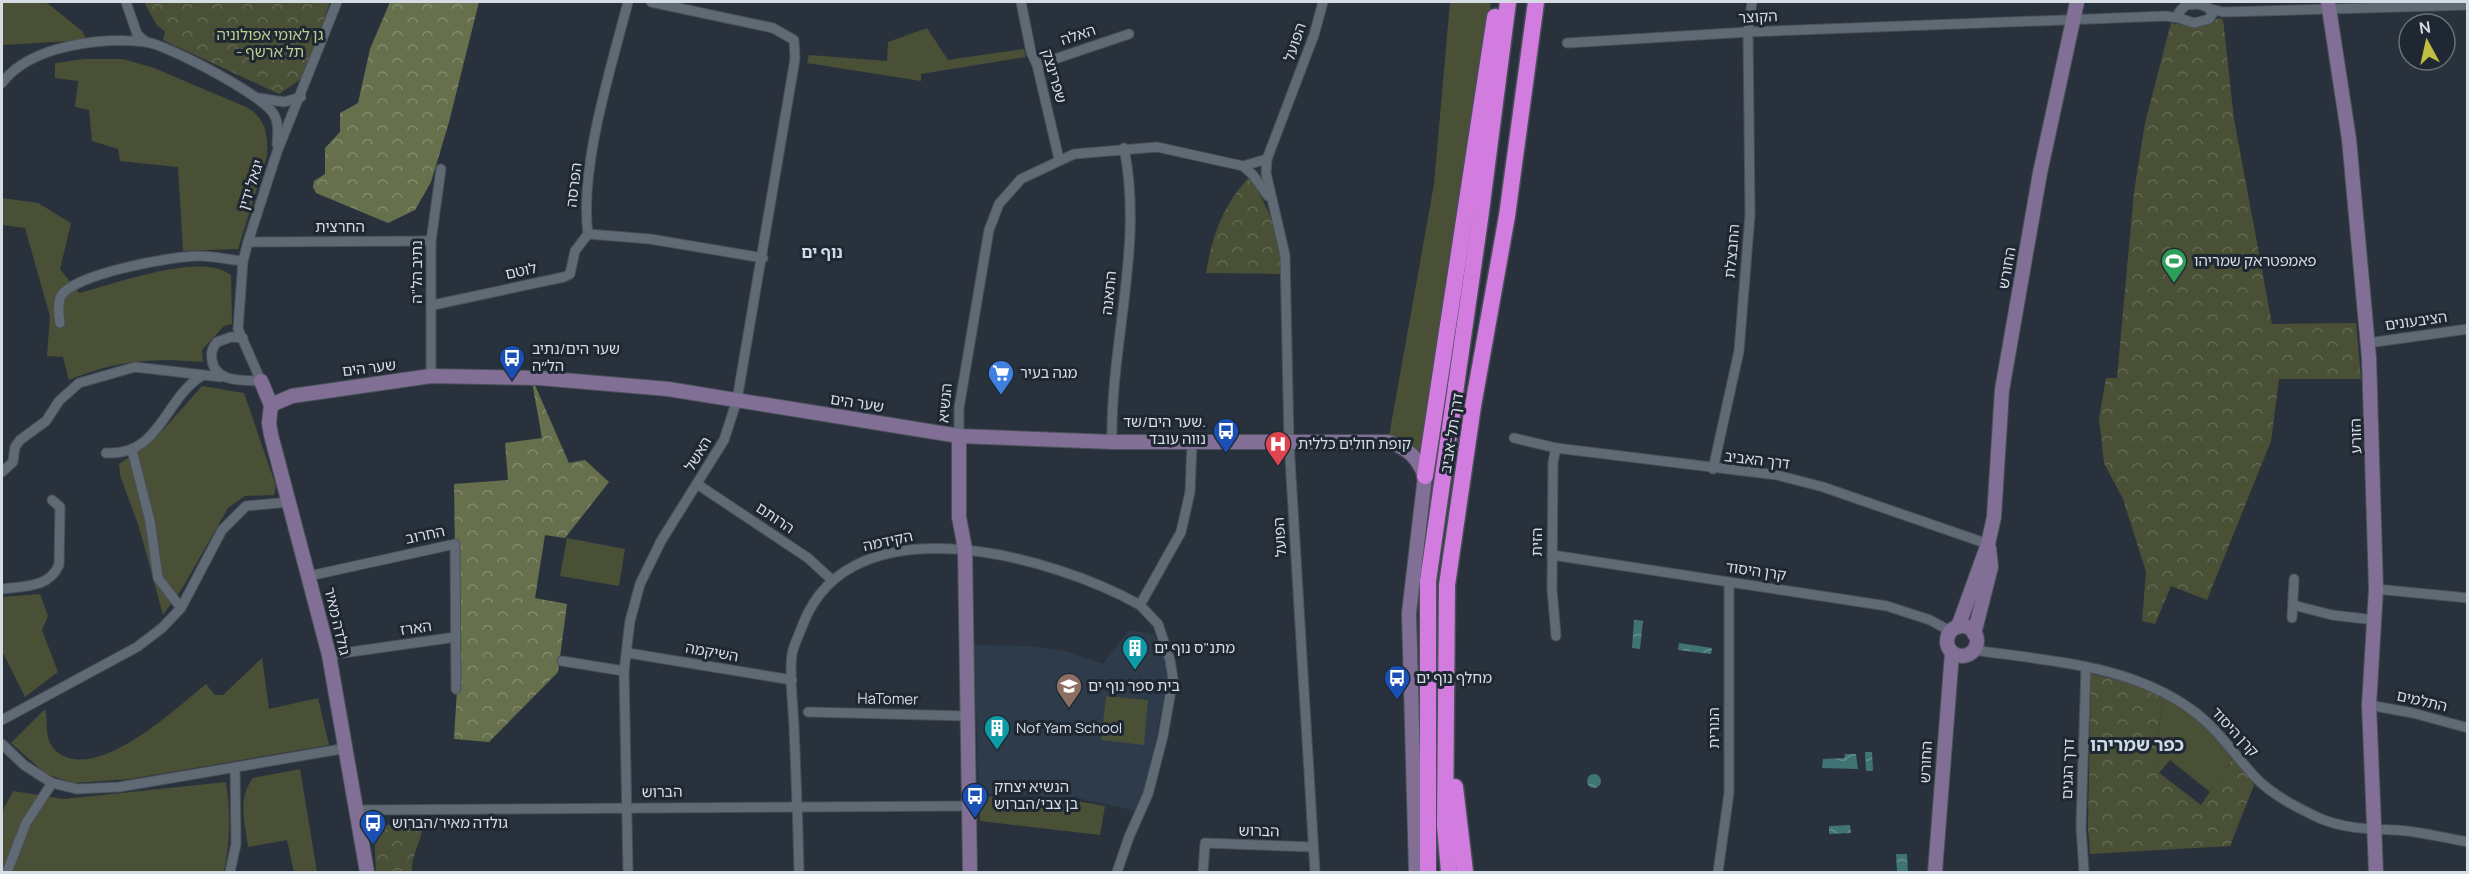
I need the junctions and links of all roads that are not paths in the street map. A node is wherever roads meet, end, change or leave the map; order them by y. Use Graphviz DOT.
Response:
graph roads {
  1 [pos="126,2"];
  2 [pos="337,2"];
  3 [pos="628,2"];
  4 [pos="651,2"];
  5 [pos="1021,2"];
  6 [pos="1323,2"];
  7 [pos="1497,2"];
  8 [pos="1508,2"];
  9 [pos="1536,2"];
  10 [pos="1752,2"];
  11 [pos="2077,2"];
  12 [pos="2468,5"];
  13 [pos="2328,6"];
  14 [pos="2211,13"];
  15 [pos="2179,15"];
  16 [pos="2074,19"];
  17 [pos="1748,32"];
  18 [pos="1129,34"];
  19 [pos="146,42"];
  20 [pos="1567,43"];
  21 [pos="1037,65"];
  22 [pos="2,82"];
  23 [pos="301,97"];
  24 [pos="258,98"];
  25 [pos="1124,148"];
  26 [pos="277,152"];
  27 [pos="1059,159"];
  28 [pos="1267,159"];
  29 [pos="1243,166"];
  30 [pos="441,169"];
  31 [pos="1271,200"];
  32 [pos="588,234"];
  33 [pos="248,242"];
  34 [pos="431,242"];
  35 [pos="763,258"];
  36 [pos="243,261"];
  37 [pos="433,305"];
  38 [pos="60,323"];
  39 [pos="2468,328"];
  40 [pos="243,338"];
  41 [pos="2368,343"];
  42 [pos="203,375"];
  43 [pos="431,376"];
  44 [pos="224,377"];
  45 [pos="261,381"];
  46 [pos="737,400"];
  47 [pos="271,405"];
  48 [pos="959,436"];
  49 [pos="1514,438"];
  50 [pos="1112,442"];
  51 [pos="1289,442"];
  52 [pos="1191,443"];
  53 [pos="1556,448"];
  54 [pos="132,450"];
  55 [pos="106,453"];
  56 [pos="1713,469"];
  57 [pos="2,472"];
  58 [pos="1425,476"];
  59 [pos="697,484"];
  60 [pos="52,500"];
  61 [pos="290,502"];
  62 [pos="1988,544"];
  63 [pos="965,549"];
  64 [pos="1552,555"];
  65 [pos="309,576"];
  66 [pos="2294,579"];
  67 [pos="832,580"];
  68 [pos="1729,582"];
  69 [pos="2,589"];
  70 [pos="2376,589"];
  71 [pos="2468,598"];
  72 [pos="1140,605"];
  73 [pos="2293,605"];
  74 [pos="181,608"];
  75 [pos="2292,618"];
  76 [pos="2375,620"];
  77 [pos="1954,629"];
  78 [pos="1974,634"];
  79 [pos="1556,636"];
  80 [pos="456,637"];
  81 [pos="1974,650"];
  82 [pos="627,653"];
  83 [pos="1952,653"];
  84 [pos="329,655"];
  85 [pos="562,661"];
  86 [pos="2086,667"];
  87 [pos="624,671"];
  88 [pos="792,680"];
  89 [pos="456,689"];
  90 [pos="2369,705"];
  91 [pos="1447,710"];
  92 [pos="808,712"];
  93 [pos="968,716"];
  94 [pos="2,720"];
  95 [pos="2468,728"];
  96 [pos="2,744"];
  97 [pos="347,748"];
  98 [pos="234,767"];
  99 [pos="52,783"];
  100 [pos="797,805"];
  101 [pos="969,806"];
  102 [pos="627,807"];
  103 [pos="355,810"];
  104 [pos="2373,831"];
  105 [pos="2468,842"];
  106 [pos="1313,847"];
  107 [pos="7,873"];
  108 [pos="230,873"];
  109 [pos="367,873"];
  110 [pos="628,873"];
  111 [pos="799,873"];
  112 [pos="970,873"];
  113 [pos="1118,873"];
  114 [pos="1203,873"];
  115 [pos="1315,873"];
  116 [pos="1416,873"];
  117 [pos="1428,873"];
  118 [pos="1449,873"];
  119 [pos="1465,873"];
  120 [pos="1718,873"];
  121 [pos="1935,873"];
  122 [pos="2084,873"];
  123 [pos="2376,873"];
  1 -- 19 [label="street"];
  2 -- 23 [label="street, יגאל ידין"];
  3 -- 32 [label="street, הפרסה"];
  4 -- 35 [label="street, האשל"];
  5 -- 21 [label="street, שפרינצק"];
  6 -- 28 [label="street, הפועל"];
  7 -- 58 [label="highway"];
  8 -- 117 [label="highway, דרך תל-אביב"];
  9 -- 91 [label="highway, דרך תל-אביב"];
  10 -- 17 [label="street, החבצלת"];
  11 -- 16 [label="street, החורש"];
  12 -- 13 [label="street"];
  13 -- 14 [label="street"];
  13 -- 41 [label="street, הזורע"];
  14 -- 15 [label="street"];
  14 -- 15 [label="street"];
  15 -- 16 [label="street, הקוצר"];
  16 -- 17 [label="street, הקוצר"];
  16 -- 62 [label="street, החורש"];
  17 -- 20 [label="street, הקוצר"];
  17 -- 56 [label="street, החבצלת"];
  18 -- 21 [label="street, האלה"];
  19 -- 22 [label="street"];
  19 -- 24 [label="street"];
  21 -- 27 [label="street, שפרינצק"];
  23 -- 24 [label="street"];
  23 -- 26 [label="street, יגאל ידין"];
  24 -- 26 [label="street"];
  25 -- 27 [label="street, הנשיא"];
  25 -- 29 [label="street, הנשיא"];
  25 -- 50 [label="street, התאנה"];
  26 -- 33 [label="street, יגאל ידין"];
  27 -- 48 [label="street, הנשיא"];
  28 -- 29 [label="street"];
  28 -- 31 [label="street, הפועל"];
  29 -- 31 [label="street, הפועל"];
  30 -- 34 [label="street, נתיב הל\"ה"];
  31 -- 51 [label="street, הפועל"];
  32 -- 35 [label="street"];
  32 -- 37 [label="street, לוטם"];
  33 -- 34 [label="street, החרצית"];
  33 -- 36 [label="street, יגאל ידין"];
  34 -- 37 [label="street, נתיב הל\"ה"];
  35 -- 46 [label="street, האשל"];
  36 -- 38 [label="street"];
  36 -- 40 [label="street, יגאל ידין"];
  37 -- 43 [label="street, נתיב הל\"ה"];
  39 -- 41 [label="street, הציבעונים"];
  40 -- 44 [label="street"];
  40 -- 45 [label="street, יגאל ידין"];
  41 -- 70 [label="street, הזורע"];
  42 -- 44 [label="street"];
  42 -- 54 [label="street"];
  42 -- 57 [label="street"];
  43 -- 46 [label="street, שער הים"];
  43 -- 47 [label="street, שער הים"];
  44 -- 45 [label="street"];
  45 -- 47 [label="street, גולדה מאיר"];
  46 -- 48 [label="street, שער הים"];
  46 -- 59 [label="street, האשל"];
  47 -- 61 [label="street, גולדה מאיר"];
  48 -- 50 [label="street, שער הים"];
  48 -- 63 [label="street, הנשיא"];
  49 -- 53 [label="street, דרך האביב"];
  50 -- 52 [label="street, שער הים"];
  51 -- 52 [label="street, שער הים"];
  51 -- 58 [label="street, שער הים"];
  51 -- 106 [label="street, הפועל"];
  52 -- 72 [label="street"];
  53 -- 56 [label="street, דרך האביב"];
  53 -- 64 [label="street, הזית"];
  54 -- 55 [label="street"];
  54 -- 74 [label="street"];
  56 -- 62 [label="street, דרך האביב"];
  58 -- 116 [label="street"];
  59 -- 67 [label="street, הרותם"];
  59 -- 82 [label="street, האשל"];
  60 -- 69 [label="street"];
  61 -- 65 [label="street, גולדה מאיר"];
  61 -- 74 [label="street"];
  62 -- 77 [label="street, החורש"];
  62 -- 78 [label="street, החורש"];
  63 -- 67 [label="street, הקידמה"];
  63 -- 72 [label="street, הקידמה"];
  63 -- 93 [label="street, הנשיא"];
  64 -- 68 [label="street, קרן היסוד"];
  64 -- 79 [label="street, הזית"];
  65 -- 80 [label="street, החרוב"];
  65 -- 84 [label="street, גולדה מאיר"];
  66 -- 73 [label="street"];
  67 -- 88 [label="street, הקידמה"];
  68 -- 77 [label="street, קרן היסוד"];
  68 -- 120 [label="street, הנורית"];
  70 -- 71 [label="street"];
  70 -- 76 [label="street, הזורע"];
  72 -- 113 [label="street"];
  73 -- 75 [label="street"];
  73 -- 76 [label="street"];
  74 -- 94 [label="street"];
  76 -- 90 [label="street, הזורע"];
  77 -- 78 [label="street"];
  77 -- 83 [label="street"];
  78 -- 81 [label="street"];
  80 -- 84 [label="street, הארז"];
  80 -- 89 [label="street"];
  81 -- 83 [label="street"];
  81 -- 86 [label="street, קרן היסוד"];
  82 -- 87 [label="street, האשל"];
  82 -- 88 [label="street, השיקמה"];
  83 -- 121 [label="street, החורש"];
  84 -- 97 [label="street, גולדה מאיר"];
  85 -- 87 [label="street"];
  86 -- 104 [label="street, קרן היסוד"];
  86 -- 122 [label="street, דרך הגנים"];
  87 -- 102 [label="street, האשל"];
  88 -- 100 [label="street, הקידמה"];
  90 -- 95 [label="street, התלמים"];
  90 -- 104 [label="street, הזורע"];
  91 -- 118 [label="highway, דרך תל-אביב"];
  91 -- 119 [label="highway"];
  92 -- 93 [label="street, HaTomer"];
  93 -- 101 [label="street, הנשיא"];
  96 -- 99 [label="street"];
  97 -- 98 [label="street"];
  97 -- 103 [label="street, גולדה מאיר"];
  98 -- 99 [label="street"];
  98 -- 108 [label="street"];
  99 -- 107 [label="street"];
  100 -- 101 [label="street, הברוש"];
  100 -- 102 [label="street, הברוש"];
  100 -- 111 [label="street, הקידמה"];
  101 -- 112 [label="street, הנשיא"];
  102 -- 103 [label="street, הברוש"];
  102 -- 110 [label="street, האשל"];
  103 -- 109 [label="street, גולדה מאיר"];
  104 -- 105 [label="street, קרן היסוד"];
  104 -- 123 [label="street, הזורע"];
  106 -- 114 [label="street, הברוש"];
  106 -- 115 [label="street, הפועל"];
}
